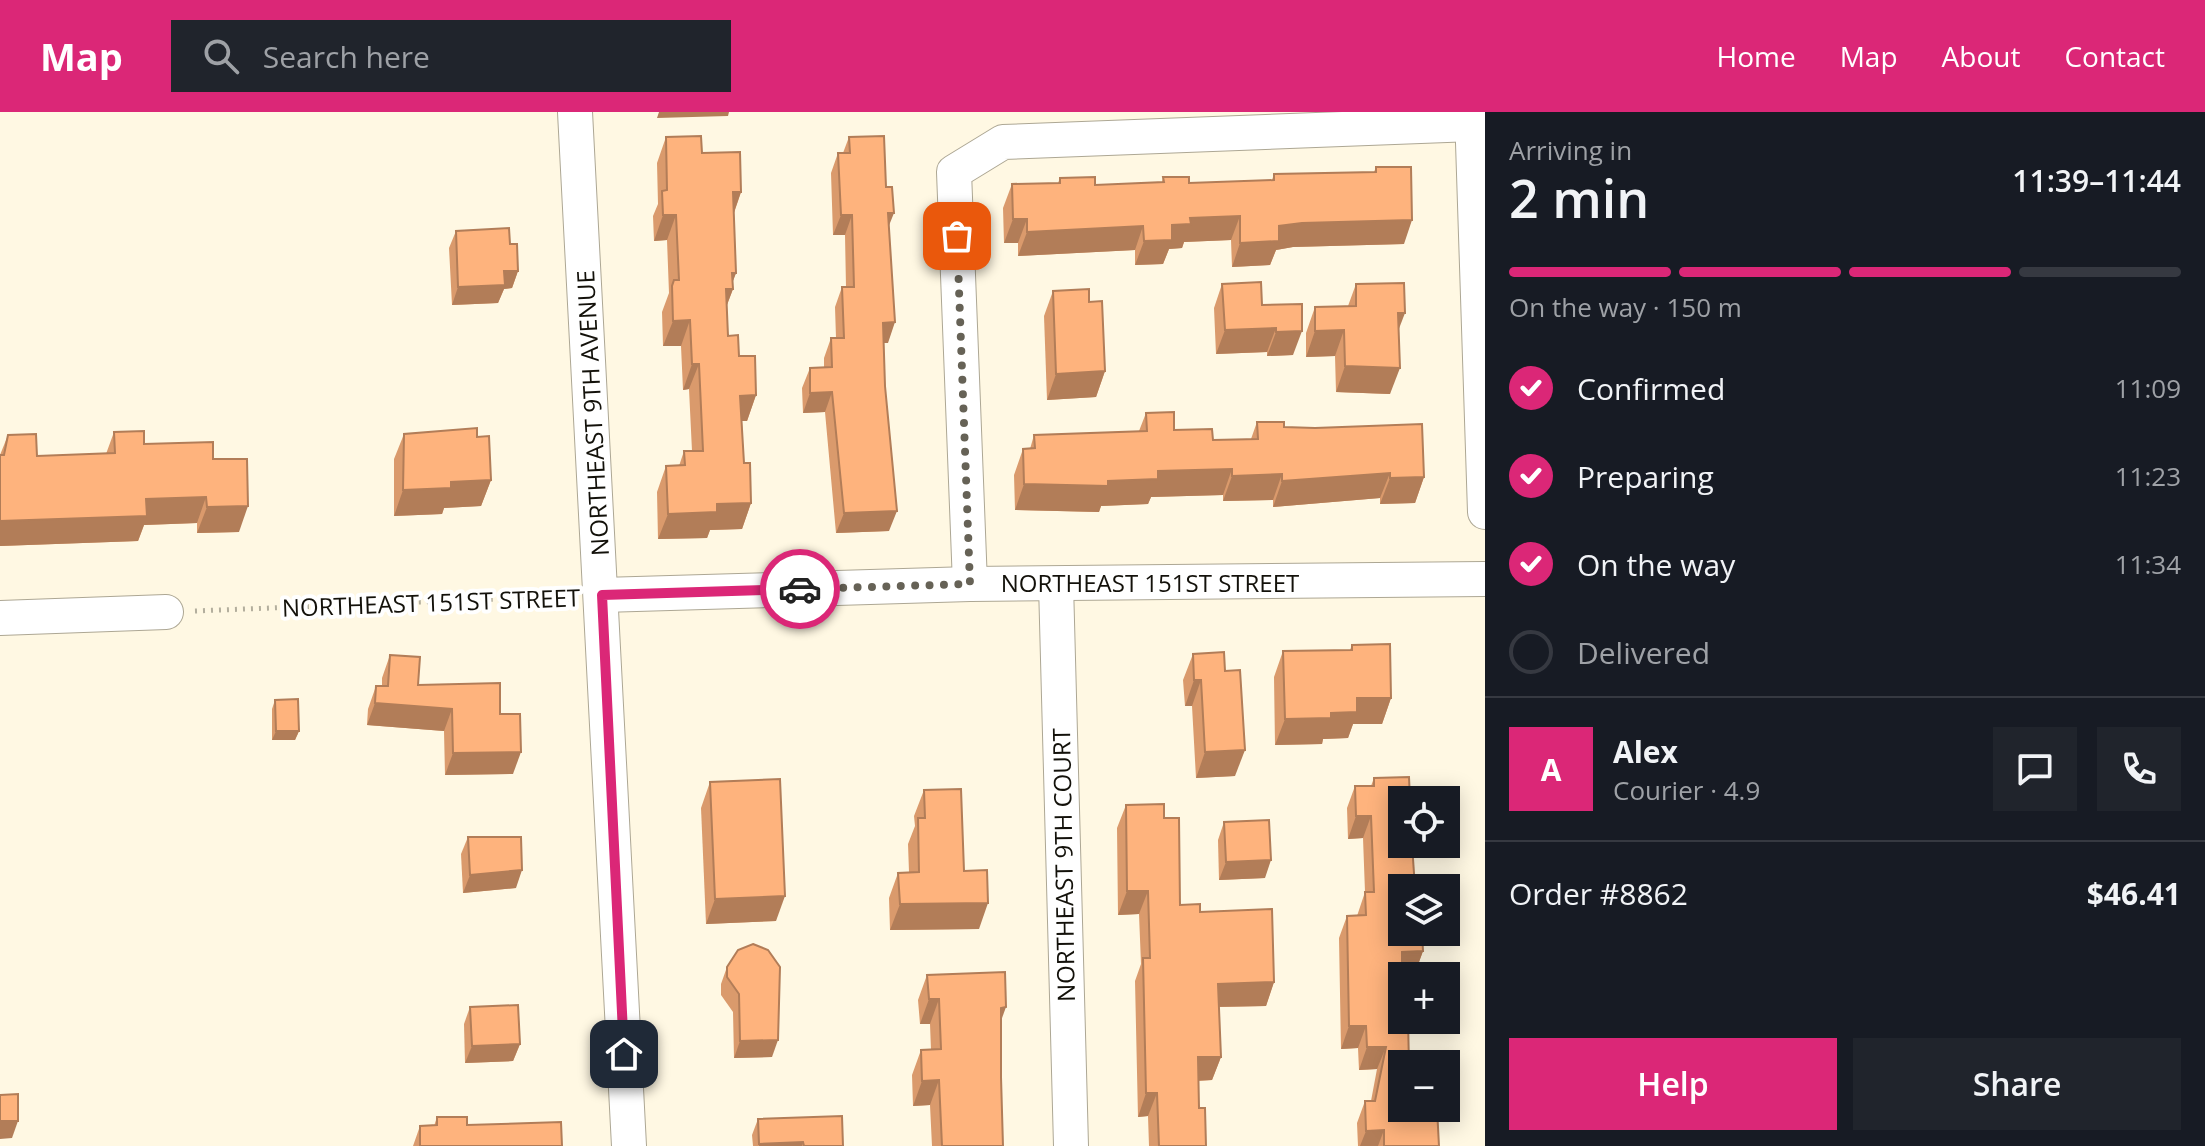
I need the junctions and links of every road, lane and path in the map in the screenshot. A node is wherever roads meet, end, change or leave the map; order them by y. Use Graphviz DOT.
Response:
graph roads {
  1 [pos="575,112"];
  2 [pos="1472,118"];
  3 [pos="1481,208"];
  4 [pos="1485,512"];
  5 [pos="1485,579"];
  6 [pos="970,584"];
  7 [pos="1056,584"];
  8 [pos="602,595"];
  9 [pos="166,612"];
  10 [pos="0,618"];
  11 [pos="629,1146"];
  12 [pos="1071,1146"];
  1 -- 8 [label="street, NORTHEAST 9TH AVENUE"];
  2 -- 3 [label="street"];
  2 -- 6 [label="street"];
  3 -- 4 [label="street"];
  5 -- 7 [label="street, NORTHEAST 151ST STREET"];
  6 -- 7 [label="street, NORTHEAST 151ST STREET"];
  6 -- 8 [label="street, NORTHEAST 151ST STREET"];
  7 -- 12 [label="street, NORTHEAST 9TH COURT"];
  8 -- 9 [label="path, NORTHEAST 151ST STREET"];
  8 -- 11 [label="street, NORTHEAST 9TH AVENUE"];
  9 -- 10 [label="street"];
}
